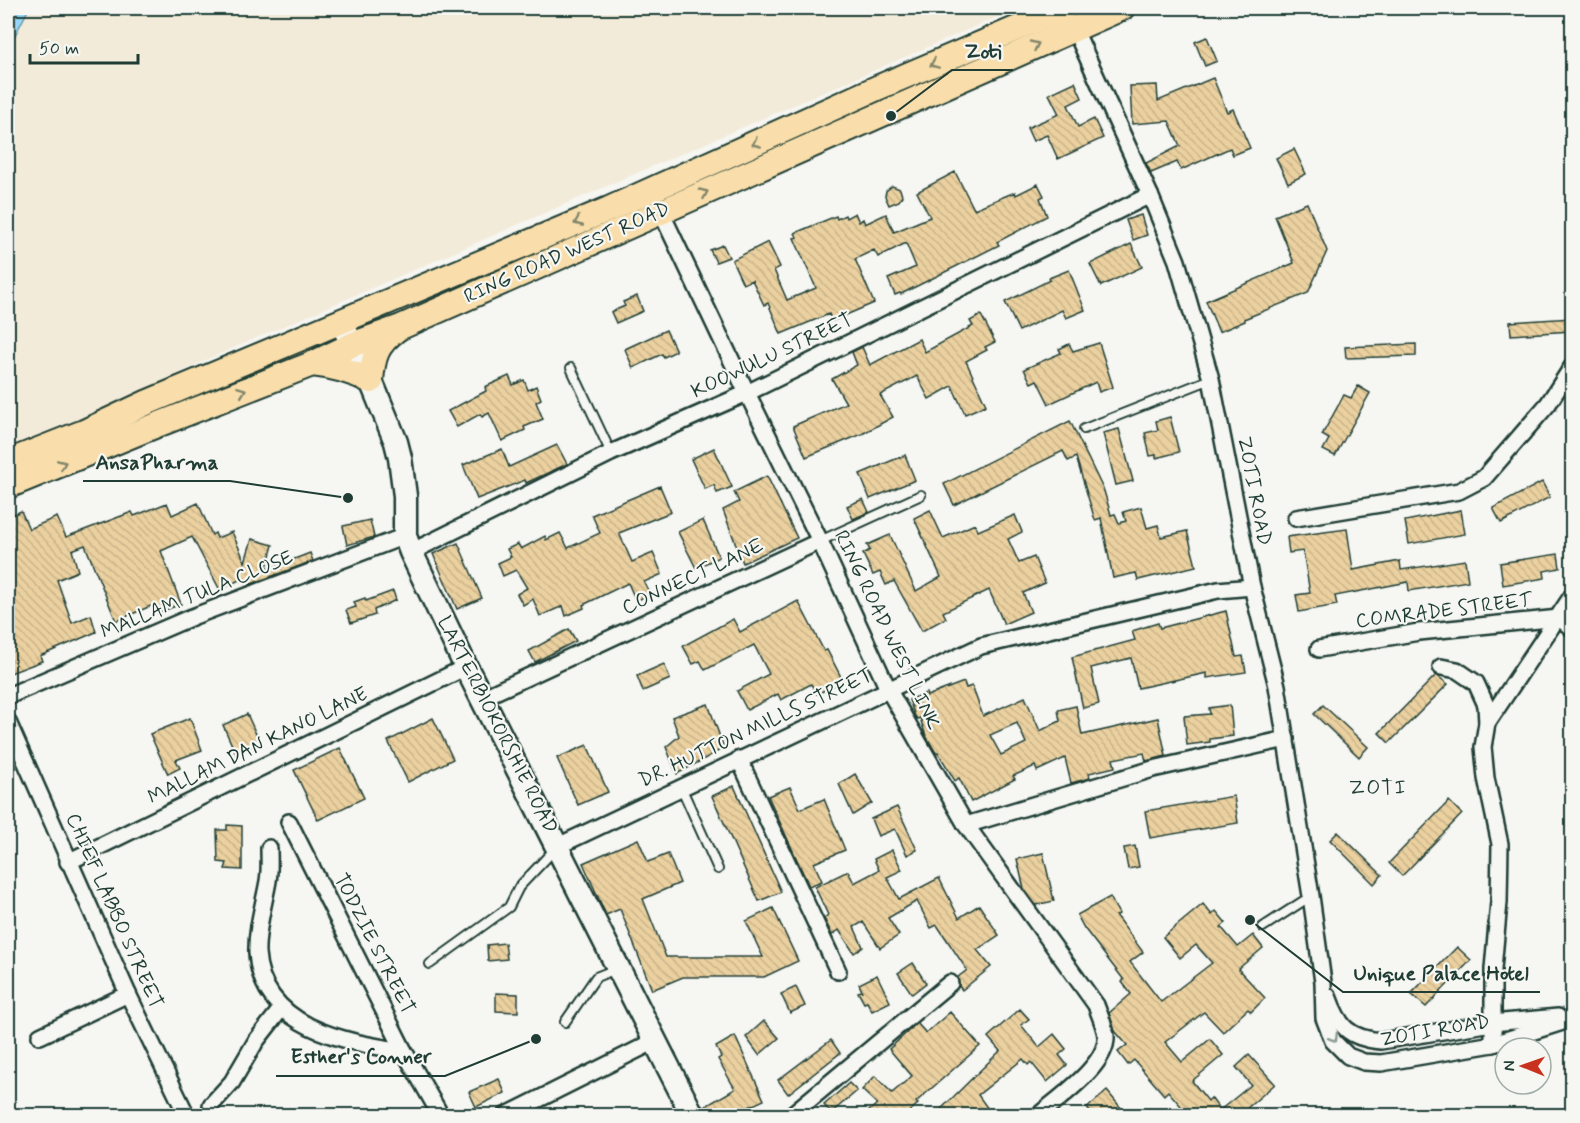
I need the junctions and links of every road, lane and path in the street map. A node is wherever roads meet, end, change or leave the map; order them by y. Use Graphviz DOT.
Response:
graph roads {
  1 [pos="1122,8"];
  2 [pos="1069,18"];
  3 [pos="1150,195"];
  4 [pos="661,212"];
  5 [pos="480,263"];
  6 [pos="341,322"];
  7 [pos="400,327"];
  8 [pos="354,344"];
  9 [pos="312,364"];
  10 [pos="1572,367"];
  11 [pos="571,368"];
  12 [pos="1210,379"];
  13 [pos="371,381"];
  14 [pos="747,393"];
  15 [pos="1084,429"];
  16 [pos="611,453"];
  17 [pos="8,462"];
  18 [pos="8,486"];
  19 [pos="921,495"];
  20 [pos="1296,518"];
  21 [pos="820,541"];
  22 [pos="408,544"];
  23 [pos="1252,587"];
  24 [pos="1572,596"];
  25 [pos="1559,618"];
  26 [pos="1572,628"];
  27 [pos="1319,649"];
  28 [pos="466,667"];
  29 [pos="1441,667"];
  30 [pos="888,689"];
  31 [pos="8,696"];
  32 [pos="482,698"];
  33 [pos="8,722"];
  34 [pos="1488,723"];
  35 [pos="1286,739"];
  36 [pos="739,759"];
  37 [pos="681,787"];
  38 [pos="289,822"];
  39 [pos="966,825"];
  40 [pos="558,846"];
  41 [pos="269,849"];
  42 [pos="69,862"];
  43 [pos="718,869"];
  44 [pos="1311,896"];
  45 [pos="1263,927"];
  46 [pos="430,964"];
  47 [pos="618,968"];
  48 [pos="838,971"];
  49 [pos="1323,982"];
  50 [pos="950,983"];
  51 [pos="128,994"];
  52 [pos="281,1009"];
  53 [pos="1572,1017"];
  54 [pos="565,1022"];
  55 [pos="1492,1023"];
  56 [pos="40,1036"];
  57 [pos="1516,1036"];
  58 [pos="655,1041"];
  59 [pos="1493,1044"];
  60 [pos="404,1051"];
  61 [pos="211,1105"];
  62 [pos="187,1116"];
  63 [pos="441,1116"];
  64 [pos="505,1116"];
  65 [pos="693,1116"];
  66 [pos="790,1116"];
  67 [pos="1038,1116"];
  1 -- 2 [label="main road, RING ROAD WEST ROAD"];
  2 -- 3 [label="street, ZOTI ROAD"];
  4 -- 2 [label="main road, RING ROAD WEST ROAD, one-way"];
  2 -- 5 [label="main road, RING ROAD WEST ROAD, one-way"];
  3 -- 12 [label="street, ZOTI ROAD"];
  3 -- 14 [label="street, KOOWULU STREET"];
  4 -- 7 [label="main road, RING ROAD WEST ROAD"];
  4 -- 14 [label="street, RING ROAD WEST LINK"];
  5 -- 6 [label="main road, RING ROAD WEST ROAD"];
  5 -- 8 [label="main road"];
  6 -- 8 [label="street, LARTERBIOKORSHIE ROAD"];
  6 -- 17 [label="main road, RING ROAD WEST ROAD"];
  7 -- 8 [label="main road, RING ROAD WEST ROAD"];
  7 -- 13 [label="main road"];
  8 -- 9 [label="main road, RING ROAD WEST ROAD"];
  8 -- 13 [label="street, LARTERBIOKORSHIE ROAD"];
  9 -- 13 [label="main road"];
  18 -- 9 [label="main road, RING ROAD WEST ROAD, one-way"];
  10 -- 20 [label="street"];
  11 -- 16 [label="lane"];
  12 -- 15 [label="lane"];
  12 -- 23 [label="street, ZOTI ROAD"];
  13 -- 22 [label="street, LARTERBIOKORSHIE ROAD"];
  14 -- 16 [label="street, KOOWULU STREET"];
  14 -- 21 [label="street, RING ROAD WEST LINK"];
  16 -- 22 [label="street, KOOWULU STREET"];
  19 -- 21 [label="lane, CONNECT LANE"];
  21 -- 30 [label="street, RING ROAD WEST LINK"];
  21 -- 32 [label="street, CONNECT LANE"];
  22 -- 28 [label="street, LARTERBIOKORSHIE ROAD"];
  22 -- 31 [label="street, MALLAM TULA CLOSE"];
  23 -- 30 [label="street, DR. HUTTON MILLS STREET"];
  23 -- 35 [label="street, ZOTI ROAD"];
  24 -- 25 [label="street"];
  25 -- 26 [label="street, COMRADE STREET"];
  25 -- 27 [label="street, COMRADE STREET"];
  25 -- 34 [label="street"];
  28 -- 32 [label="street, LARTERBIOKORSHIE ROAD"];
  28 -- 42 [label="street, MALLAM DAN KANO LANE"];
  29 -- 34 [label="street"];
  30 -- 36 [label="street, DR. HUTTON MILLS STREET"];
  30 -- 39 [label="street, RING ROAD WEST LINK"];
  32 -- 40 [label="street, LARTERBIOKORSHIE ROAD"];
  33 -- 42 [label="street, CHIEF LABBO STREET"];
  34 -- 55 [label="street"];
  35 -- 39 [label="street"];
  35 -- 44 [label="street, ZOTI ROAD"];
  36 -- 37 [label="street, DR. HUTTON MILLS STREET"];
  36 -- 48 [label="street"];
  37 -- 40 [label="street, DR. HUTTON MILLS STREET"];
  37 -- 43 [label="lane"];
  38 -- 60 [label="street, TODZIE STREET"];
  39 -- 67 [label="street, RING ROAD WEST LINK"];
  40 -- 46 [label="lane"];
  40 -- 47 [label="street, LARTERBIOKORSHIE ROAD"];
  41 -- 52 [label="street"];
  42 -- 51 [label="street, CHIEF LABBO STREET"];
  44 -- 45 [label="lane"];
  44 -- 49 [label="street, ZOTI ROAD"];
  47 -- 54 [label="lane"];
  47 -- 58 [label="street, LARTERBIOKORSHIE ROAD"];
  49 -- 55 [label="street, ZOTI ROAD"];
  49 -- 59 [label="street, ZOTI ROAD, one-way"];
  50 -- 66 [label="street"];
  51 -- 56 [label="street"];
  51 -- 62 [label="street, CHIEF LABBO STREET"];
  52 -- 60 [label="street"];
  52 -- 61 [label="street"];
  53 -- 55 [label="street, ZOTI ROAD"];
  53 -- 57 [label="street, ZOTI ROAD"];
  55 -- 59 [label="street"];
  58 -- 64 [label="street"];
  58 -- 65 [label="street, LARTERBIOKORSHIE ROAD"];
  60 -- 63 [label="street, TODZIE STREET"];
}
